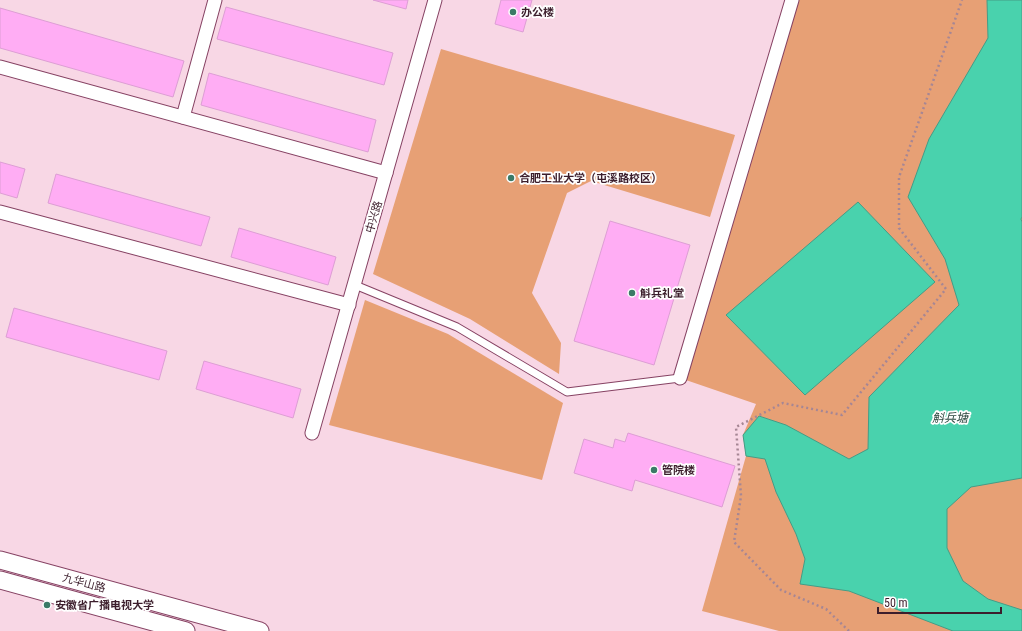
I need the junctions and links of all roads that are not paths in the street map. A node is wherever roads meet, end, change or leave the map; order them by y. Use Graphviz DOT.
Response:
graph roads {
  1 [pos="215,0"];
  2 [pos="435,0"];
  3 [pos="792,0"];
  4 [pos="0,67"];
  5 [pos="183,117"];
  6 [pos="386,173"];
  7 [pos="0,212"];
  8 [pos="355,285"];
  9 [pos="349,305"];
  10 [pos="680,378"];
  11 [pos="312,433"];
  12 [pos="0,560"];
  13 [pos="0,580"];
  14 [pos="186,631"];
  15 [pos="260,631"];
  1 -- 5 [label="street"];
  2 -- 6 [label="street, 中兴路"];
  3 -- 10 [label="street"];
  4 -- 5 [label="street"];
  5 -- 6 [label="street"];
  6 -- 8 [label="street, 中兴路"];
  7 -- 9 [label="street"];
  8 -- 9 [label="street, 中兴路"];
  8 -- 10 [label="lane"];
  9 -- 11 [label="street, 中兴路"];
  12 -- 15 [label="street, 九华山路"];
  13 -- 14 [label="street, 九华山路"];
}
